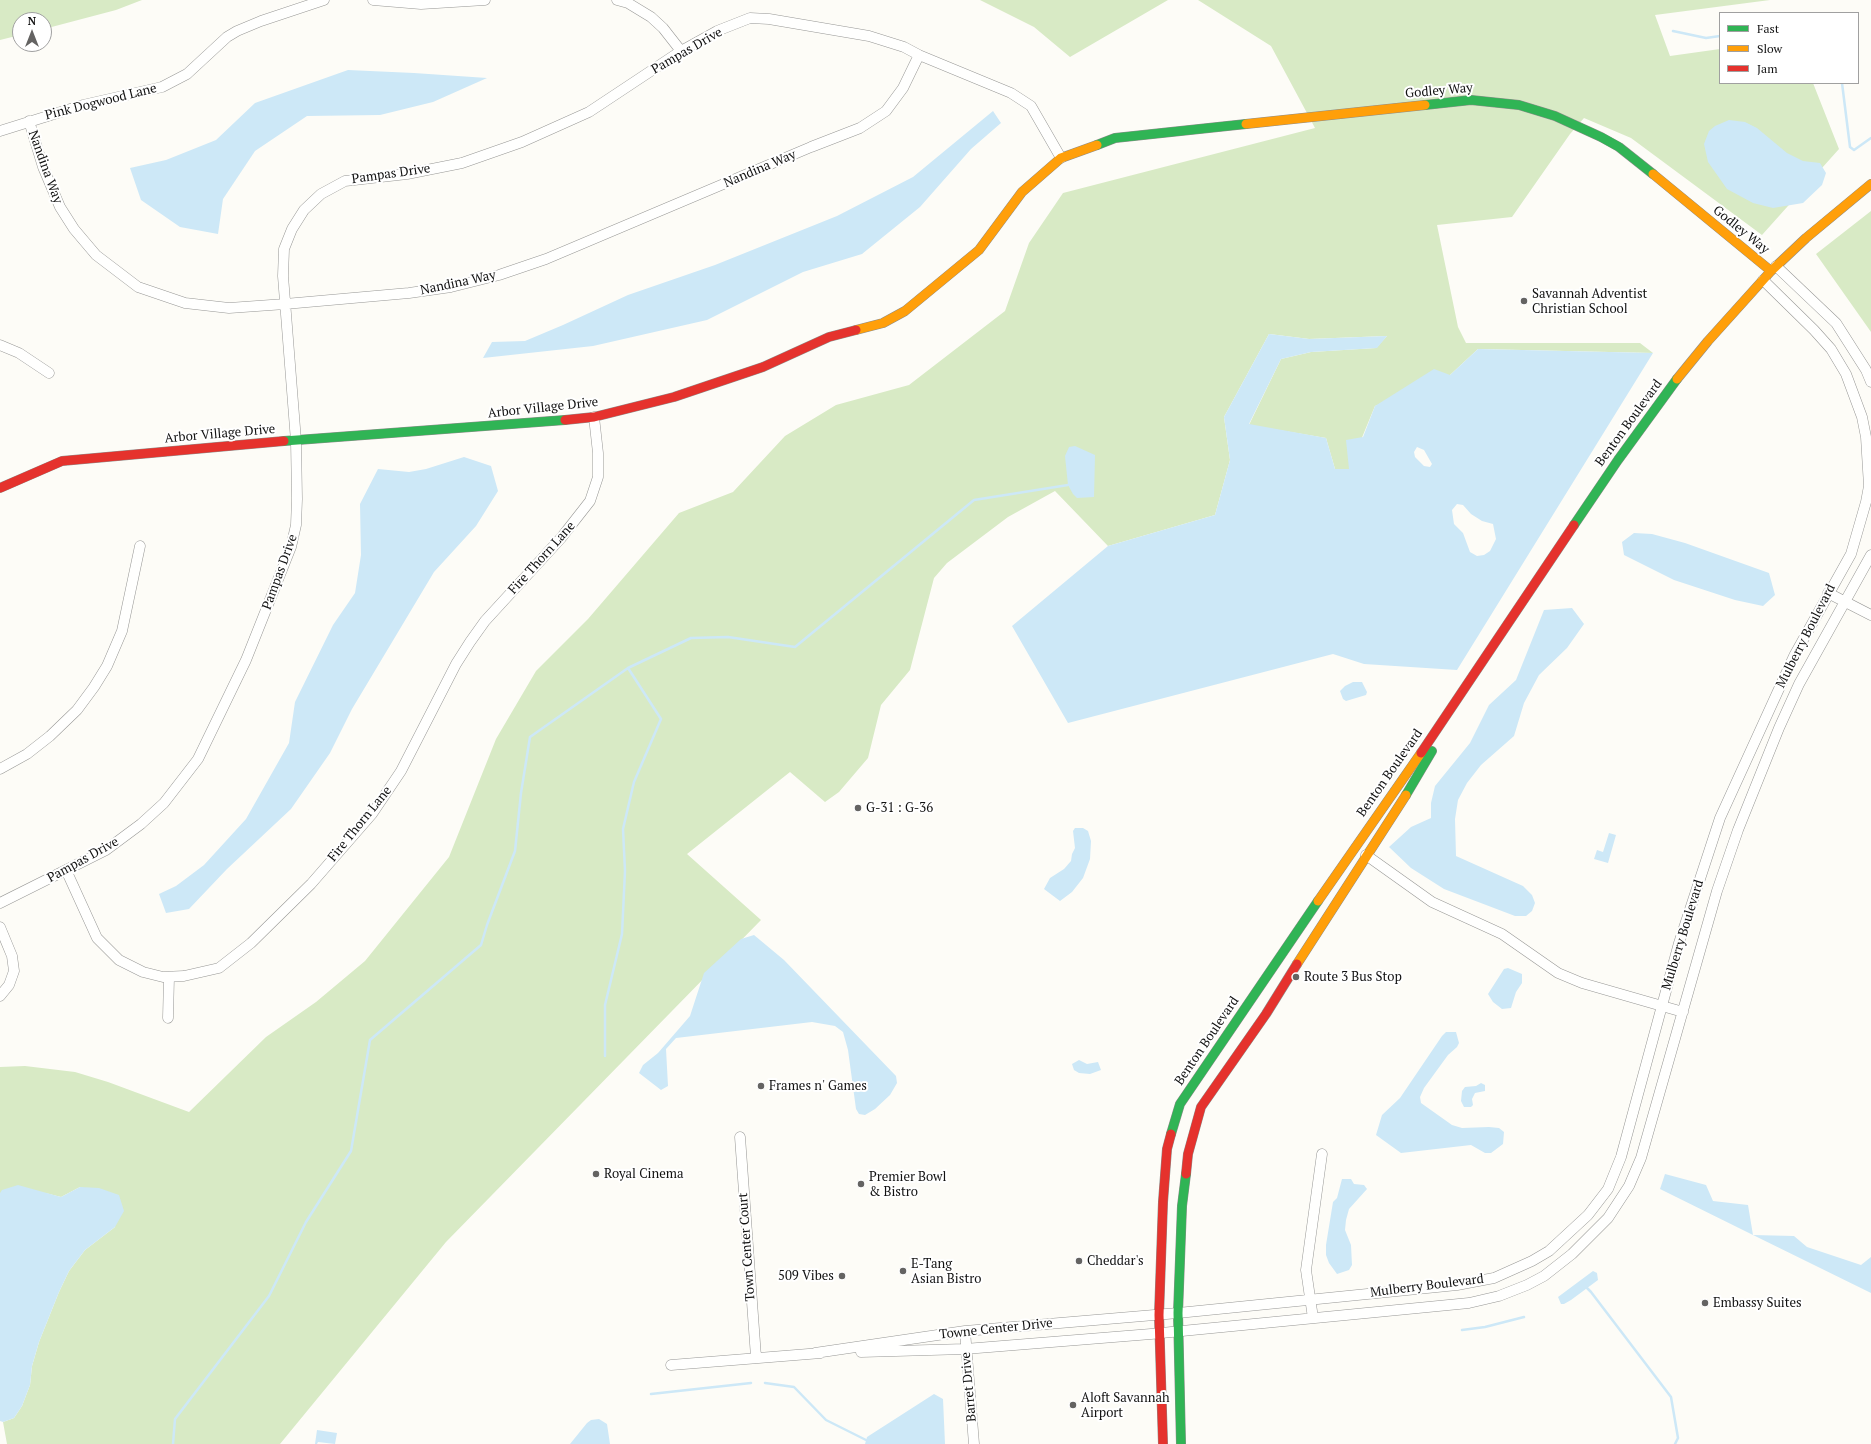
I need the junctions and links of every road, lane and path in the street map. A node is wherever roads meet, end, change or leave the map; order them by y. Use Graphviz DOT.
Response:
graph roads {
  1 [pos="324,0"];
  2 [pos="373,0"];
  3 [pos="485,0"];
  4 [pos="617,0"];
  5 [pos="629,2"];
  6 [pos="681,51"];
  7 [pos="919,55"];
  8 [pos="29,121"];
  9 [pos="0,131"];
  10 [pos="1061,158"];
  11 [pos="1871,184"];
  12 [pos="1774,268"];
  13 [pos="1763,280"];
  14 [pos="285,304"];
  15 [pos="0,345"];
  16 [pos="49,373"];
  17 [pos="1871,382"];
  18 [pos="594,417"];
  19 [pos="1867,426"];
  20 [pos="296,441"];
  21 [pos="0,488"];
  22 [pos="140,546"];
  23 [pos="1871,555"];
  24 [pos="1828,593"];
  25 [pos="1845,601"];
  26 [pos="1871,615"];
  27 [pos="1450,711"];
  28 [pos="0,769"];
  29 [pos="1366,856"];
  30 [pos="66,870"];
  31 [pos="0,903"];
  32 [pos="0,926"];
  33 [pos="169,977"];
  34 [pos="0,996"];
  35 [pos="1662,1006"];
  36 [pos="1683,1012"];
  37 [pos="168,1018"];
  38 [pos="740,1137"];
  39 [pos="1322,1154"];
  40 [pos="1312,1300"];
  41 [pos="1178,1313"];
  42 [pos="1159,1315"];
  43 [pos="1313,1318"];
  44 [pos="965,1331"];
  45 [pos="1178,1331"];
  46 [pos="1160,1333"];
  47 [pos="965,1349"];
  48 [pos="815,1353"];
  49 [pos="756,1357"];
  50 [pos="671,1365"];
  51 [pos="974,1444"];
  52 [pos="1163,1444"];
  53 [pos="1181,1444"];
  1 -- 8 [label="street, Pink Dogwood Lane"];
  2 -- 3 [label="street"];
  4 -- 5 [label="street"];
  5 -- 6 [label="street"];
  6 -- 7 [label="street, Pampas Drive"];
  6 -- 14 [label="street, Pampas Drive"];
  7 -- 10 [label="street, Pampas Drive"];
  7 -- 14 [label="street, Nandina Way"];
  8 -- 9 [label="street, Pink Dogwood Lane"];
  8 -- 14 [label="street, Nandina Way"];
  10 -- 12 [label="street, Godley Way"];
  10 -- 18 [label="street, Arbor Village Drive"];
  11 -- 12 [label="street, Benton Boulevard"];
  12 -- 13 [label="street, Benton Boulevard"];
  12 -- 17 [label="street"];
  13 -- 19 [label="street, Mulberry Boulevard"];
  13 -- 27 [label="street, Benton Boulevard"];
  14 -- 20 [label="street, Pampas Drive"];
  15 -- 16 [label="street"];
  18 -- 20 [label="street, Arbor Village Drive"];
  18 -- 33 [label="street, Fire Thorn Lane"];
  19 -- 24 [label="street, Mulberry Boulevard"];
  20 -- 21 [label="street, Arbor Village Drive"];
  20 -- 30 [label="street, Pampas Drive"];
  22 -- 28 [label="street"];
  23 -- 25 [label="street, Mulberry Boulevard"];
  24 -- 25 [label="street"];
  24 -- 35 [label="street, Mulberry Boulevard"];
  25 -- 26 [label="street"];
  25 -- 36 [label="street, Mulberry Boulevard"];
  27 -- 29 [label="street, Benton Boulevard"];
  27 -- 42 [label="street, Benton Boulevard"];
  29 -- 35 [label="street"];
  29 -- 41 [label="street, Benton Boulevard"];
  30 -- 31 [label="street, Pampas Drive"];
  30 -- 33 [label="street, Fire Thorn Lane"];
  32 -- 34 [label="street"];
  33 -- 37 [label="street"];
  35 -- 36 [label="street"];
  35 -- 40 [label="street, Mulberry Boulevard"];
  36 -- 43 [label="street, Mulberry Boulevard"];
  38 -- 49 [label="street, Town Center Court"];
  39 -- 40 [label="street"];
  40 -- 41 [label="street, Mulberry Boulevard"];
  40 -- 43 [label="street"];
  41 -- 42 [label="street, Towne Center Drive"];
  41 -- 45 [label="street, Benton Boulevard"];
  42 -- 44 [label="street, Towne Center Drive"];
  42 -- 46 [label="street, Benton Boulevard"];
  43 -- 45 [label="street, Mulberry Boulevard"];
  44 -- 47 [label="street, Barret Drive"];
  44 -- 48 [label="street, Towne Center Drive"];
  45 -- 46 [label="street, Mulberry Boulevard"];
  45 -- 53 [label="street, Benton Boulevard"];
  46 -- 47 [label="street, Towne Center Drive"];
  46 -- 52 [label="street, Benton Boulevard"];
  47 -- 48 [label="street, Towne Center Drive"];
  47 -- 51 [label="street, Barret Drive"];
  48 -- 49 [label="street, Towne Center Drive"];
  49 -- 50 [label="street, Towne Center Drive"];
}
